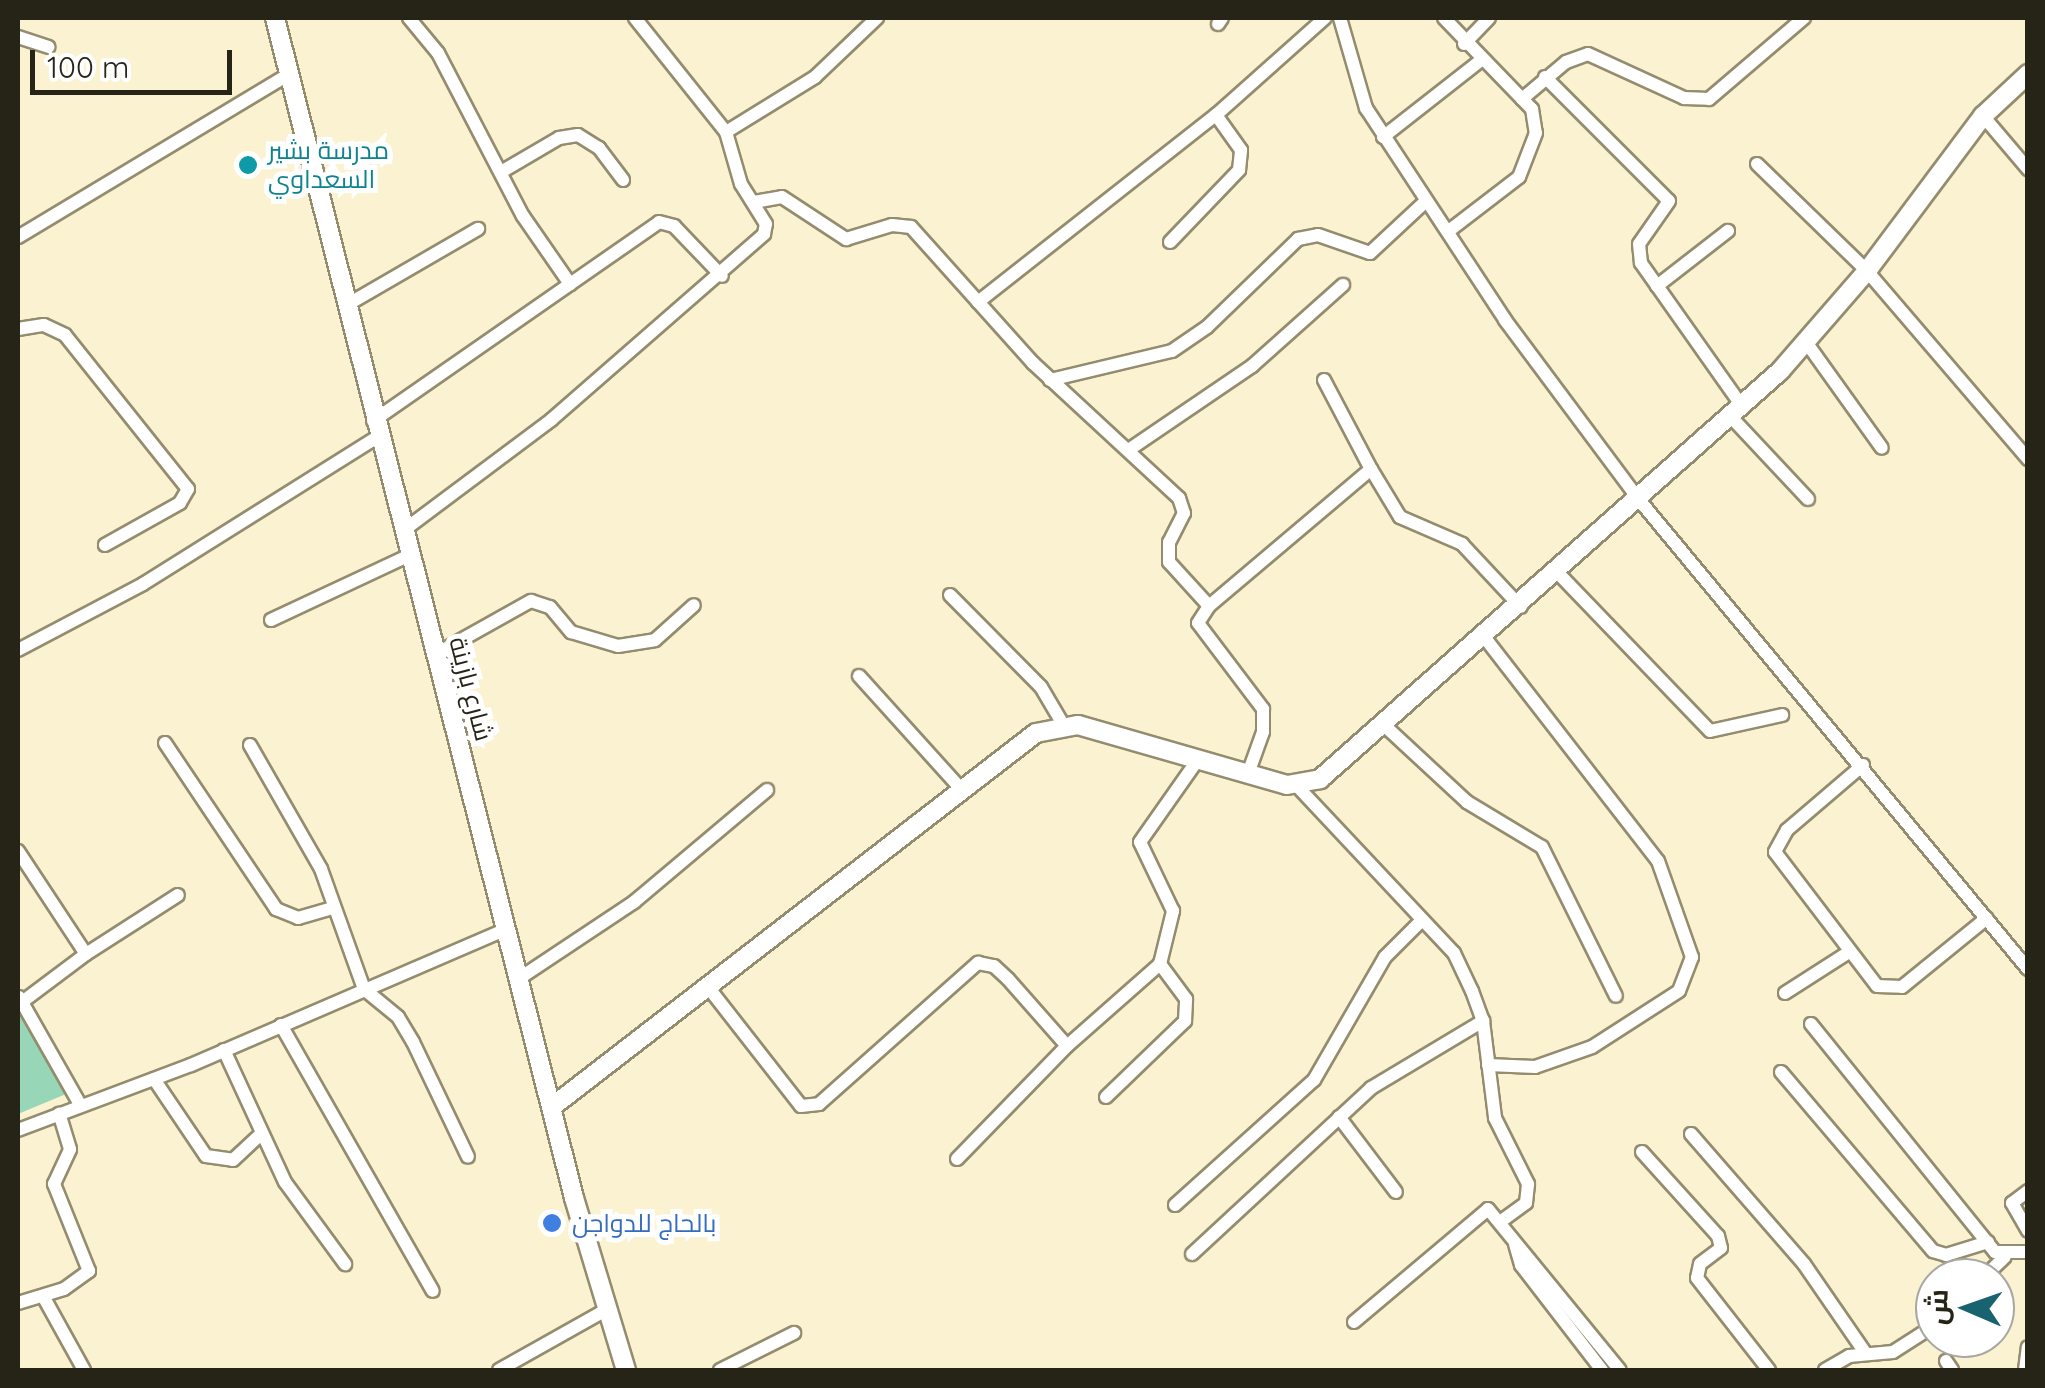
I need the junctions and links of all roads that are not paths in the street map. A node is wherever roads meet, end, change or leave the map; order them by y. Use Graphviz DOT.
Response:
graph roads {
  1 [pos="275,18"];
  2 [pos="409,18"];
  3 [pos="635,18"];
  4 [pos="877,18"];
  5 [pos="1325,18"];
  6 [pos="1340,18"];
  7 [pos="1444,18"];
  8 [pos="1489,18"];
  9 [pos="1804,18"];
  10 [pos="18,37"];
  11 [pos="1464,44"];
  12 [pos="48,47"];
  13 [pos="1480,61"];
  14 [pos="289,74"];
  15 [pos="2028,74"];
  16 [pos="1545,78"];
  17 [pos="1522,99"];
  18 [pos="1216,115"];
  19 [pos="1983,116"];
  20 [pos="726,132"];
  21 [pos="1384,137"];
  22 [pos="1757,164"];
  23 [pos="2028,170"];
  24 [pos="501,172"];
  25 [pos="623,180"];
  26 [pos="1426,201"];
  27 [pos="754,202"];
  28 [pos="478,229"];
  29 [pos="1450,230"];
  30 [pos="1728,231"];
  31 [pos="18,237"];
  32 [pos="1170,242"];
  33 [pos="1867,271"];
  34 [pos="722,276"];
  35 [pos="570,284"];
  36 [pos="1343,285"];
  37 [pos="1658,286"];
  38 [pos="978,302"];
  39 [pos="346,306"];
  40 [pos="18,329"];
  41 [pos="1806,342"];
  42 [pos="1050,380"];
  43 [pos="1324,380"];
  44 [pos="1737,412"];
  45 [pos="375,429"];
  46 [pos="1882,448"];
  47 [pos="1130,450"];
  48 [pos="2028,458"];
  49 [pos="1371,469"];
  50 [pos="1808,499"];
  51 [pos="1640,501"];
  52 [pos="404,530"];
  53 [pos="104,546"];
  54 [pos="410,555"];
  55 [pos="1558,573"];
  56 [pos="950,595"];
  57 [pos="694,604"];
  58 [pos="1208,606"];
  59 [pos="1521,607"];
  60 [pos="272,620"];
  61 [pos="1484,638"];
  62 [pos="18,650"];
  63 [pos="436,654"];
  64 [pos="860,676"];
  65 [pos="1782,714"];
  66 [pos="1064,726"];
  67 [pos="1384,726"];
  68 [pos="166,743"];
  69 [pos="250,745"];
  70 [pos="1199,758"];
  71 [pos="1863,766"];
  72 [pos="1249,771"];
  73 [pos="1297,786"];
  74 [pos="961,789"];
  75 [pos="767,790"];
  76 [pos="18,851"];
  77 [pos="178,895"];
  78 [pos="333,908"];
  79 [pos="1986,918"];
  80 [pos="1422,920"];
  81 [pos="506,929"];
  82 [pos="1849,952"];
  83 [pos="86,954"];
  84 [pos="1160,964"];
  85 [pos="2028,968"];
  86 [pos="520,978"];
  87 [pos="708,987"];
  88 [pos="364,990"];
  89 [pos="1784,993"];
  90 [pos="1616,996"];
  91 [pos="20,998"];
  92 [pos="1483,1021"];
  93 [pos="1811,1024"];
  94 [pos="281,1025"];
  95 [pos="1067,1046"];
  96 [pos="224,1050"];
  97 [pos="1488,1065"];
  98 [pos="1781,1072"];
  99 [pos="154,1079"];
  100 [pos="1106,1097"];
  101 [pos="81,1106"];
  102 [pos="553,1106"];
  103 [pos="59,1114"];
  104 [pos="1339,1117"];
  105 [pos="18,1130"];
  106 [pos="261,1134"];
  107 [pos="1690,1134"];
  108 [pos="1642,1152"];
  109 [pos="468,1157"];
  110 [pos="957,1158"];
  111 [pos="2028,1190"];
  112 [pos="1396,1192"];
  113 [pos="1175,1205"];
  114 [pos="1500,1222"];
  115 [pos="2028,1232"];
  116 [pos="1988,1242"];
  117 [pos="1515,1244"];
  118 [pos="2028,1252"];
  119 [pos="1192,1254"];
  120 [pos="2005,1257"];
  121 [pos="345,1264"];
  122 [pos="433,1291"];
  123 [pos="43,1296"];
  124 [pos="18,1303"];
  125 [pos="606,1310"];
  126 [pos="1354,1322"];
  127 [pos="794,1333"];
  128 [pos="1915,1338"];
  129 [pos="2028,1347"];
  130 [pos="1866,1354"];
  131 [pos="84,1370"];
  132 [pos="499,1370"];
  133 [pos="626,1370"];
  134 [pos="720,1370"];
  135 [pos="1602,1370"];
  136 [pos="1620,1370"];
  137 [pos="1769,1370"];
  138 [pos="1825,1370"];
  139 [pos="2025,1370"];
  1 -- 14 [label="street, شارع بازينة"];
  2 -- 24 [label="street"];
  3 -- 20 [label="street"];
  4 -- 20 [label="street"];
  5 -- 18 [label="street"];
  6 -- 21 [label="street"];
  7 -- 11 [label="street"];
  8 -- 11 [label="street"];
  9 -- 16 [label="street"];
  10 -- 12 [label="street"];
  11 -- 13 [label="street"];
  13 -- 17 [label="street"];
  13 -- 21 [label="street"];
  14 -- 31 [label="street"];
  14 -- 39 [label="street, شارع بازينة"];
  15 -- 19 [label="street"];
  16 -- 17 [label="street"];
  16 -- 37 [label="street"];
  17 -- 29 [label="street"];
  18 -- 32 [label="street"];
  18 -- 38 [label="street"];
  19 -- 23 [label="street"];
  19 -- 33 [label="street"];
  20 -- 27 [label="street"];
  21 -- 26 [label="street"];
  22 -- 33 [label="street"];
  24 -- 25 [label="street"];
  24 -- 35 [label="street"];
  26 -- 29 [label="street"];
  26 -- 42 [label="street"];
  27 -- 34 [label="street"];
  27 -- 38 [label="street"];
  28 -- 39 [label="street"];
  29 -- 51 [label="street"];
  30 -- 37 [label="street"];
  33 -- 41 [label="street"];
  33 -- 48 [label="street"];
  34 -- 35 [label="street"];
  34 -- 52 [label="street"];
  35 -- 45 [label="street"];
  36 -- 47 [label="street"];
  37 -- 44 [label="street"];
  38 -- 42 [label="street"];
  39 -- 45 [label="street, شارع بازينة"];
  40 -- 53 [label="street"];
  41 -- 44 [label="street"];
  41 -- 46 [label="street"];
  42 -- 47 [label="street"];
  43 -- 49 [label="street"];
  44 -- 50 [label="street"];
  44 -- 51 [label="street"];
  45 -- 52 [label="street, شارع بازينة"];
  45 -- 62 [label="street"];
  47 -- 58 [label="street"];
  49 -- 58 [label="street"];
  49 -- 59 [label="street"];
  51 -- 55 [label="street"];
  51 -- 71 [label="street"];
  52 -- 54 [label="street, شارع بازينة"];
  54 -- 60 [label="street"];
  54 -- 63 [label="street, شارع بازينة"];
  55 -- 59 [label="street"];
  55 -- 65 [label="street"];
  56 -- 66 [label="street"];
  57 -- 63 [label="street"];
  58 -- 72 [label="street"];
  59 -- 61 [label="street"];
  61 -- 67 [label="street"];
  61 -- 97 [label="street"];
  63 -- 81 [label="street, شارع بازينة"];
  64 -- 74 [label="street"];
  66 -- 70 [label="street"];
  66 -- 74 [label="street"];
  67 -- 73 [label="street"];
  67 -- 90 [label="street"];
  68 -- 78 [label="street"];
  69 -- 78 [label="street"];
  70 -- 72 [label="street"];
  70 -- 84 [label="street"];
  71 -- 79 [label="street"];
  71 -- 82 [label="street"];
  72 -- 73 [label="street"];
  73 -- 80 [label="street"];
  74 -- 87 [label="street"];
  75 -- 86 [label="street"];
  76 -- 83 [label="street"];
  77 -- 83 [label="street"];
  78 -- 88 [label="street"];
  79 -- 82 [label="street"];
  79 -- 85 [label="street"];
  80 -- 92 [label="street"];
  80 -- 113 [label="street"];
  81 -- 86 [label="street, شارع بازينة"];
  81 -- 88 [label="street"];
  82 -- 89 [label="street"];
  83 -- 91 [label="street"];
  84 -- 95 [label="street"];
  84 -- 100 [label="street"];
  86 -- 102 [label="street, شارع بازينة"];
  87 -- 95 [label="street"];
  87 -- 102 [label="street"];
  88 -- 94 [label="street"];
  88 -- 109 [label="street"];
  91 -- 101 [label="street"];
  92 -- 97 [label="street"];
  92 -- 104 [label="street"];
  93 -- 116 [label="street"];
  94 -- 96 [label="street"];
  94 -- 122 [label="street"];
  95 -- 110 [label="street"];
  96 -- 99 [label="street"];
  96 -- 106 [label="street"];
  97 -- 114 [label="street"];
  98 -- 116 [label="street"];
  99 -- 101 [label="street"];
  99 -- 106 [label="street"];
  101 -- 103 [label="street"];
  102 -- 125 [label="street, شارع بازينة"];
  103 -- 105 [label="street"];
  103 -- 123 [label="street"];
  104 -- 112 [label="street"];
  104 -- 119 [label="street"];
  106 -- 121 [label="street"];
  107 -- 130 [label="street"];
  108 -- 137 [label="street"];
  111 -- 115 [label="street"];
  114 -- 117 [label="street"];
  114 -- 126 [label="street"];
  116 -- 120 [label="street"];
  117 -- 135 [label="street"];
  117 -- 136 [label="street"];
  118 -- 120 [label="street"];
  123 -- 124 [label="street"];
  123 -- 131 [label="street"];
  125 -- 132 [label="street"];
  125 -- 133 [label="street, شارع بازينة"];
  127 -- 134 [label="street"];
  128 -- 130 [label="street"];
  129 -- 139 [label="street"];
  130 -- 138 [label="street"];
}
